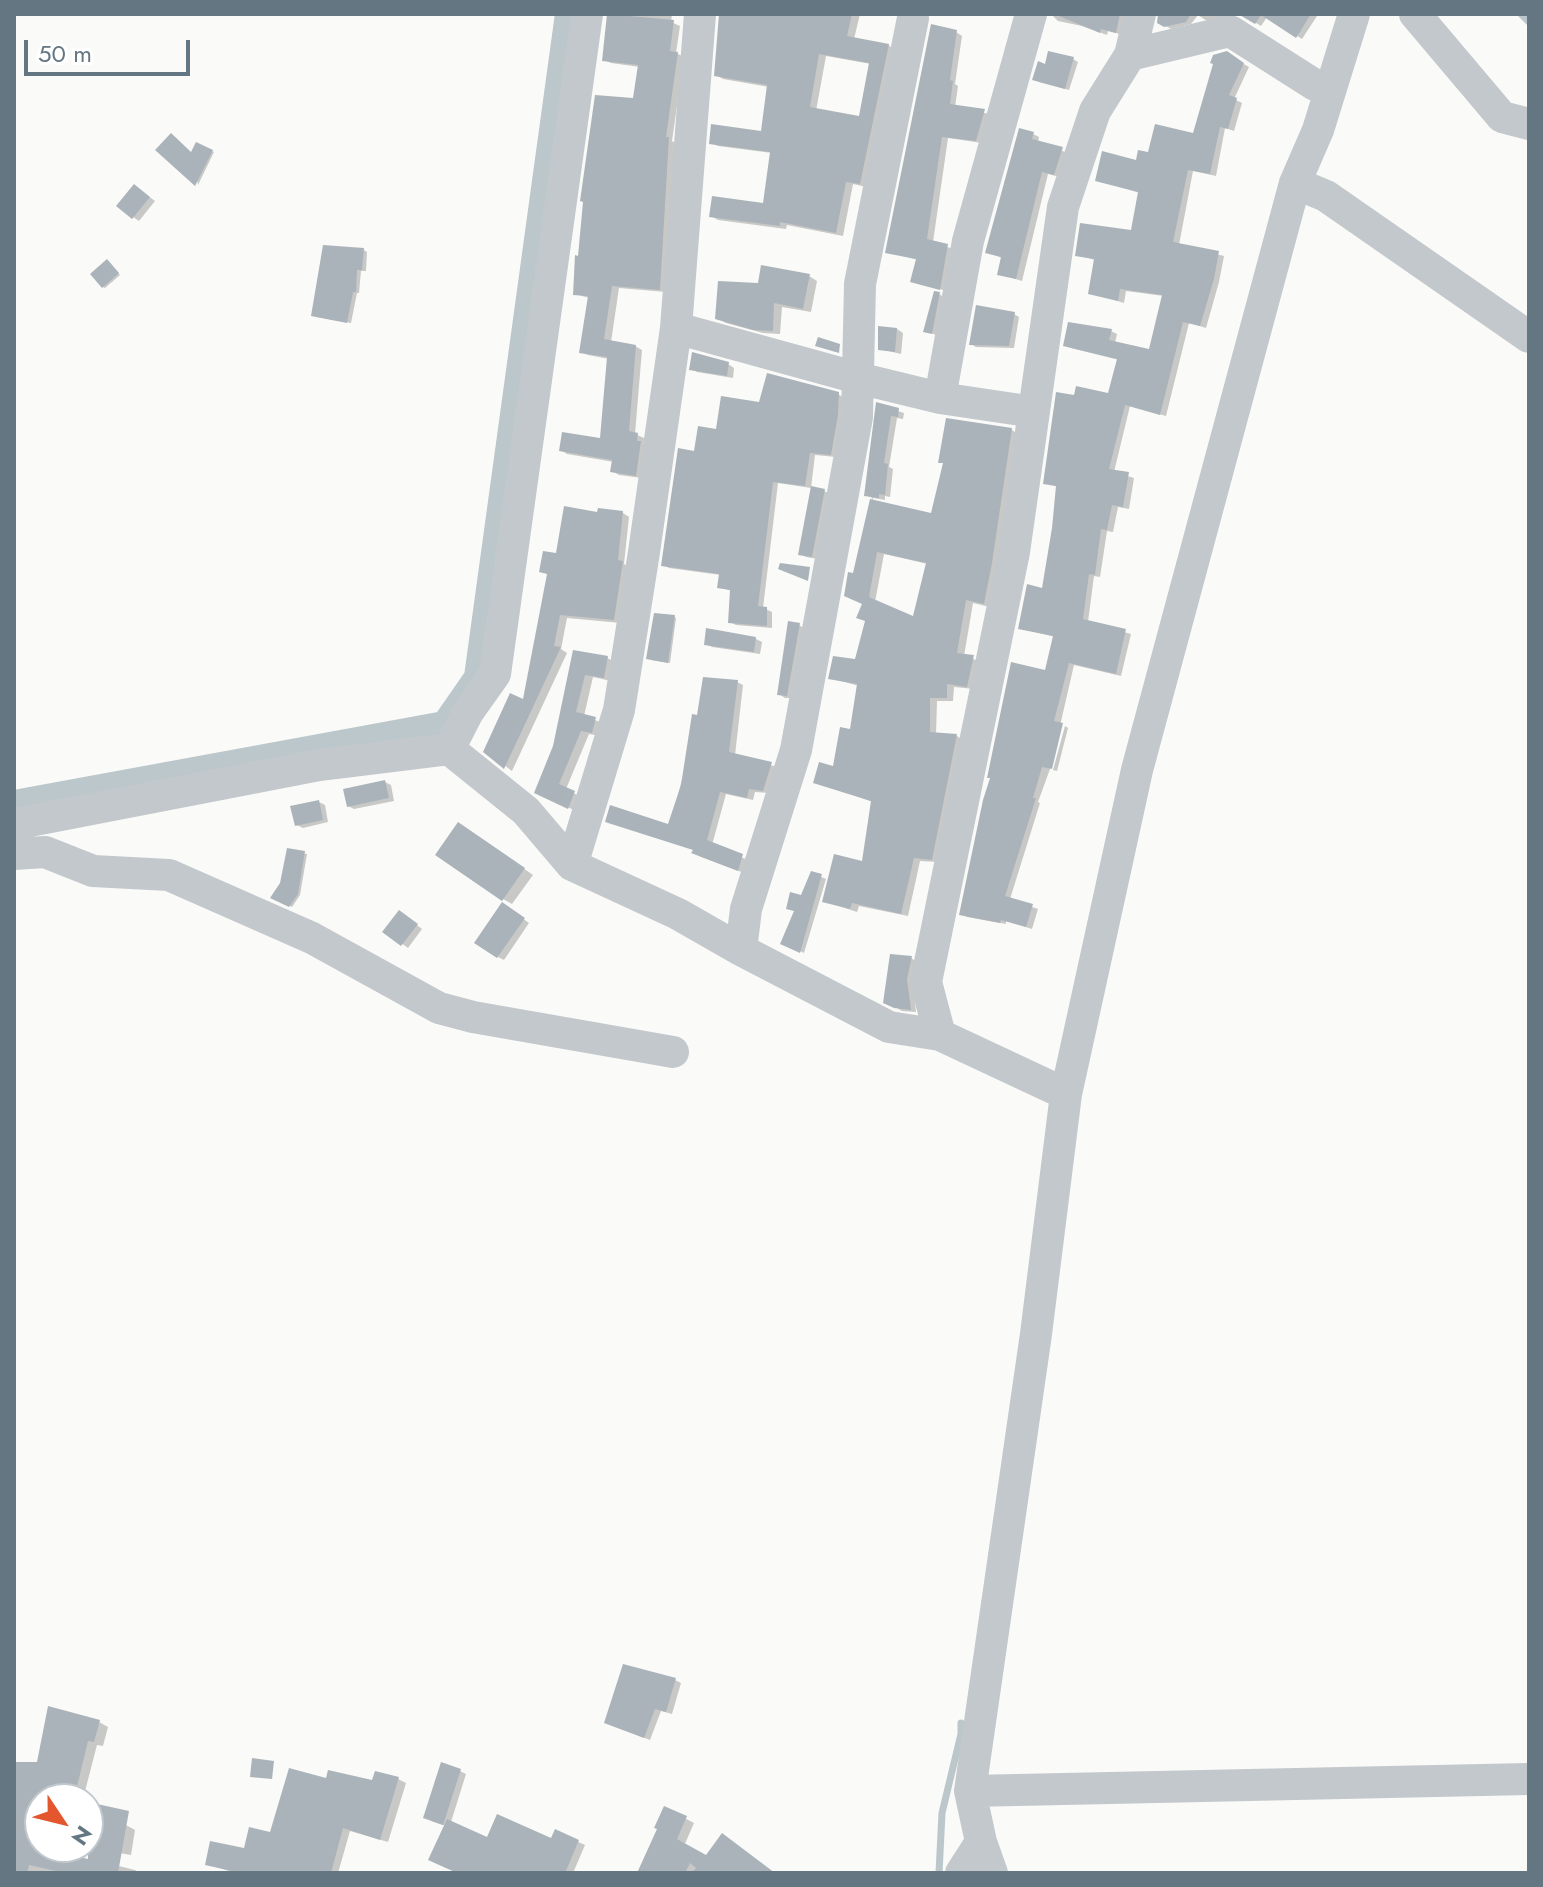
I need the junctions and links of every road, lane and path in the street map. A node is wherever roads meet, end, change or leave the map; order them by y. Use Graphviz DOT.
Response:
graph roads {
  1 [pos="587,14"];
  2 [pos="700,14"];
  3 [pos="1031,14"];
  4 [pos="1140,14"];
  5 [pos="1354,14"];
  6 [pos="1415,14"];
  7 [pos="913,18"];
  8 [pos="1130,55"];
  9 [pos="1331,86"];
  10 [pos="1529,124"];
  11 [pos="1295,183"];
  12 [pos="676,328"];
  13 [pos="1529,337"];
  14 [pos="858,378"];
  15 [pos="940,398"];
  16 [pos="1034,412"];
  17 [pos="449,749"];
  18 [pos="14,824"];
  19 [pos="14,854"];
  20 [pos="572,865"];
  21 [pos="741,950"];
  22 [pos="940,1035"];
  23 [pos="673,1052"];
  24 [pos="1066,1094"];
  25 [pos="1529,1779"];
  26 [pos="970,1791"];
  27 [pos="981,1842"];
  28 [pos="961,1873"];
  29 [pos="992,1873"];
  1 -- 17 [label="street"];
  2 -- 12 [label="street"];
  3 -- 15 [label="street"];
  4 -- 8 [label="street"];
  5 -- 9 [label="street"];
  6 -- 10 [label="street"];
  7 -- 14 [label="street"];
  8 -- 9 [label="street"];
  8 -- 16 [label="street"];
  9 -- 11 [label="street"];
  11 -- 13 [label="street"];
  11 -- 24 [label="street"];
  12 -- 14 [label="street"];
  12 -- 20 [label="street"];
  14 -- 15 [label="street"];
  14 -- 21 [label="street"];
  15 -- 16 [label="street"];
  16 -- 22 [label="street"];
  17 -- 18 [label="street"];
  17 -- 20 [label="street"];
  19 -- 23 [label="street"];
  20 -- 21 [label="street"];
  21 -- 22 [label="street"];
  22 -- 24 [label="street"];
  24 -- 26 [label="street"];
  25 -- 26 [label="street"];
  26 -- 27 [label="street"];
  27 -- 28 [label="street"];
  27 -- 29 [label="street"];
}
